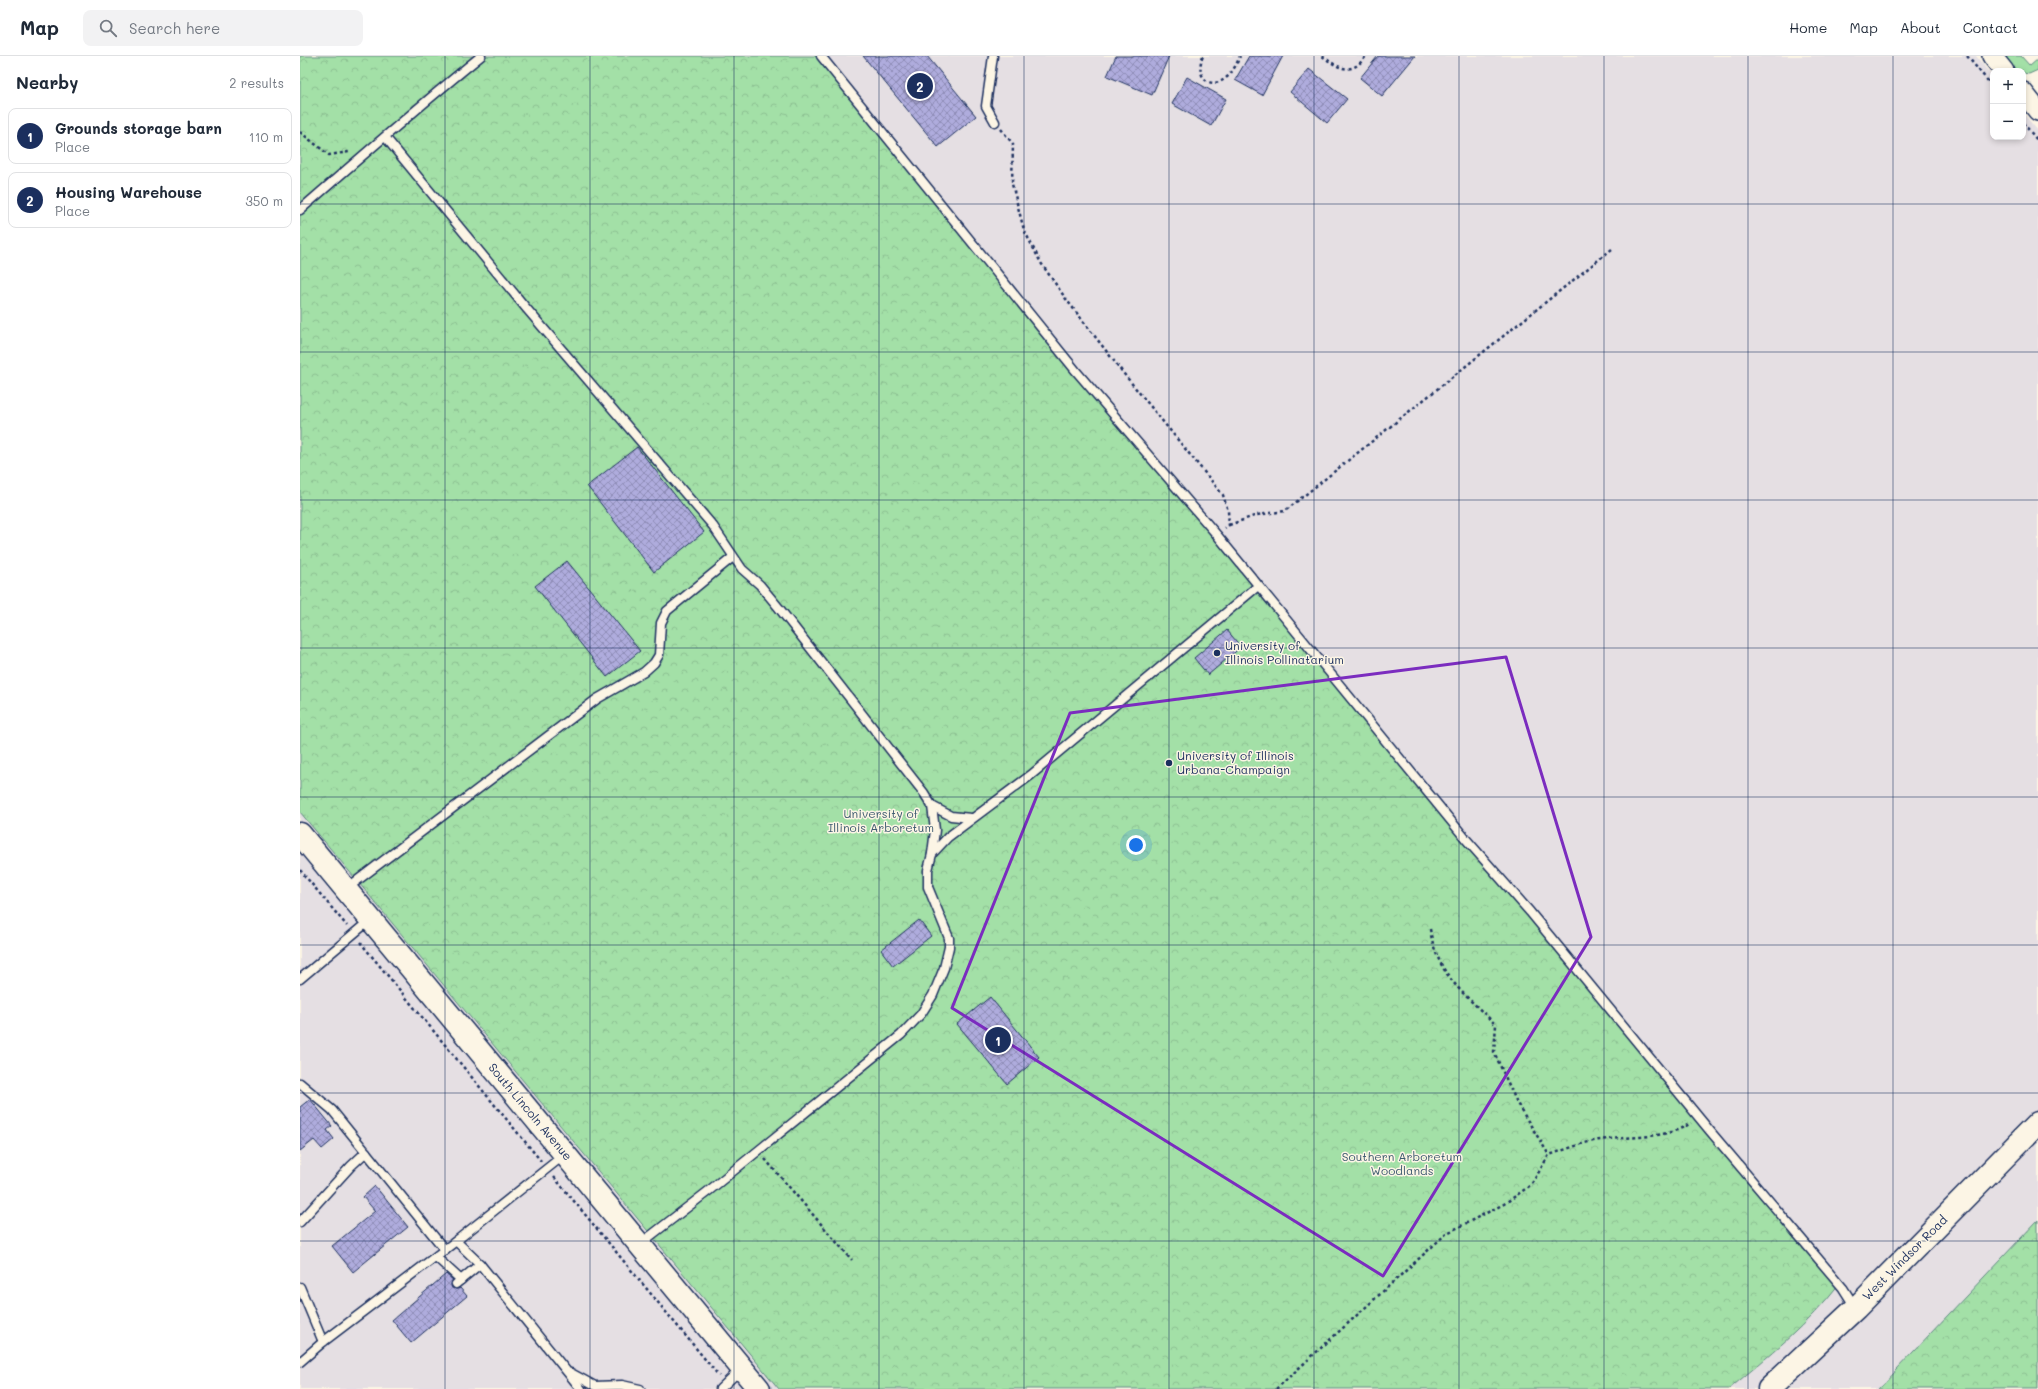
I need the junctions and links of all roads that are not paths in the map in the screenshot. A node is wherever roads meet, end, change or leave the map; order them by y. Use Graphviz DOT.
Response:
graph roads {
  1 [pos="481,56"];
  2 [pos="821,56"];
  3 [pos="993,56"];
  4 [pos="1992,56"];
  5 [pos="2002,68"];
  6 [pos="2029,91"];
  7 [pos="2038,111"];
  8 [pos="995,122"];
  9 [pos="386,138"];
  10 [pos="300,210"];
  11 [pos="733,558"];
  12 [pos="1258,586"];
  13 [pos="932,806"];
  14 [pos="971,818"];
  15 [pos="300,834"];
  16 [pos="932,854"];
  17 [pos="346,890"];
  18 [pos="371,920"];
  19 [pos="300,979"];
  20 [pos="300,1083"];
  21 [pos="2038,1123"];
  22 [pos="366,1152"];
  23 [pos="565,1154"];
  24 [pos="309,1211"];
  25 [pos="300,1218"];
  26 [pos="300,1222"];
  27 [pos="456,1242"];
  28 [pos="639,1244"];
  29 [pos="445,1250"];
  30 [pos="436,1257"];
  31 [pos="480,1264"];
  32 [pos="300,1287"];
  33 [pos="1856,1308"];
  34 [pos="323,1342"];
  35 [pos="300,1362"];
  36 [pos="562,1366"];
  37 [pos="742,1368"];
  38 [pos="723,1386"];
  39 [pos="581,1389"];
  40 [pos="640,1389"];
  41 [pos="759,1389"];
  42 [pos="1769,1389"];
  1 -- 9 [label="lane"];
  2 -- 12 [label="lane"];
  3 -- 8 [label="lane"];
  4 -- 5 [label="street"];
  6 -- 7 [label="street"];
  9 -- 10 [label="lane"];
  9 -- 11 [label="lane"];
  11 -- 13 [label="lane"];
  11 -- 17 [label="lane"];
  12 -- 14 [label="lane"];
  12 -- 33 [label="lane"];
  13 -- 14 [label="lane"];
  13 -- 16 [label="lane"];
  14 -- 16 [label="lane"];
  15 -- 17 [label="main road, South Lincoln Avenue"];
  16 -- 28 [label="lane"];
  17 -- 18 [label="main road, South Lincoln Avenue"];
  18 -- 19 [label="lane"];
  18 -- 23 [label="main road, South Lincoln Avenue"];
  20 -- 22 [label="lane"];
  21 -- 33 [label="main road, West Windsor Road"];
  22 -- 24 [label="lane"];
  22 -- 29 [label="lane"];
  23 -- 27 [label="lane"];
  23 -- 28 [label="main road, South Lincoln Avenue"];
  24 -- 25 [label="lane"];
  24 -- 26 [label="lane"];
  27 -- 29 [label="lane"];
  27 -- 31 [label="lane"];
  28 -- 37 [label="main road, South Lincoln Avenue"];
  29 -- 30 [label="lane"];
  30 -- 31 [label="lane"];
  30 -- 34 [label="lane"];
  31 -- 36 [label="lane"];
  32 -- 34 [label="lane"];
  33 -- 42 [label="main road, West Windsor Road"];
  34 -- 35 [label="lane"];
  36 -- 39 [label="lane"];
  36 -- 40 [label="lane"];
  37 -- 38 [label="lane"];
  37 -- 41 [label="main road, South Lincoln Avenue"];
}
